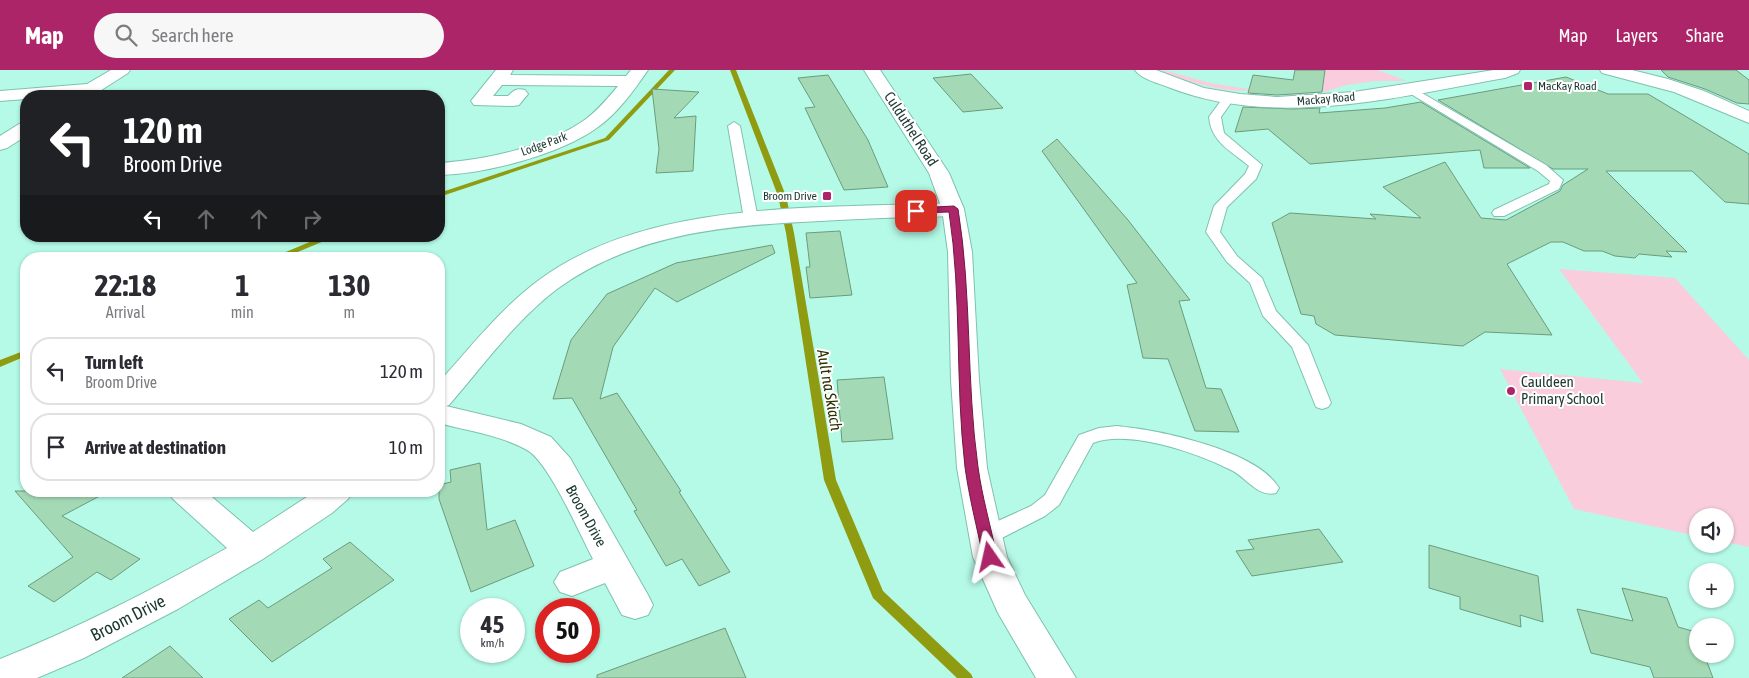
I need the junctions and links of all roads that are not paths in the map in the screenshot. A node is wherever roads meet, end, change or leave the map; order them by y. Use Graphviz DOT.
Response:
graph roads {
  1 [pos="122,70"];
  2 [pos="872,70"];
  3 [pos="1143,70"];
  4 [pos="1512,70"];
  5 [pos="1608,70"];
  6 [pos="502,75"];
  7 [pos="635,76"];
  8 [pos="1410,88"];
  9 [pos="90,90"];
  10 [pos="519,94"];
  11 [pos="20,95"];
  12 [pos="0,96"];
  13 [pos="1229,97"];
  14 [pos="1749,118"];
  15 [pos="734,126"];
  16 [pos="20,132"];
  17 [pos="0,144"];
  18 [pos="445,169"];
  19 [pos="954,209"];
  20 [pos="1499,213"];
  21 [pos="757,218"];
  22 [pos="445,392"];
  23 [pos="1322,403"];
  24 [pos="445,415"];
  25 [pos="1269,488"];
  26 [pos="191,497"];
  27 [pos="331,497"];
  28 [pos="986,536"];
  29 [pos="251,550"];
  30 [pos="613,565"];
  31 [pos="572,582"];
  32 [pos="635,605"];
  33 [pos="0,676"];
  34 [pos="1057,678"];
  1 -- 9 [label="street"];
  2 -- 19 [label="street, Culduthel Road"];
  3 -- 13 [label="street, Mackay Road"];
  4 -- 8 [label="street, Mackay Road"];
  5 -- 14 [label="street"];
  6 -- 7 [label="street, Lodge Park"];
  6 -- 10 [label="street"];
  7 -- 18 [label="street, Lodge Park"];
  8 -- 13 [label="street, Mackay Road"];
  8 -- 20 [label="lane"];
  11 -- 12 [label="street"];
  13 -- 23 [label="lane"];
  15 -- 21 [label="lane"];
  16 -- 17 [label="street"];
  19 -- 21 [label="street"];
  19 -- 28 [label="street, Culduthel Road"];
  21 -- 22 [label="street"];
  24 -- 30 [label="street, Broom Drive"];
  25 -- 28 [label="lane"];
  26 -- 29 [label="street"];
  27 -- 29 [label="street, Broom Drive"];
  28 -- 34 [label="street, Culduthel Road"];
  29 -- 33 [label="street, Broom Drive"];
  30 -- 31 [label="street"];
  30 -- 32 [label="street, Broom Drive"];
}
